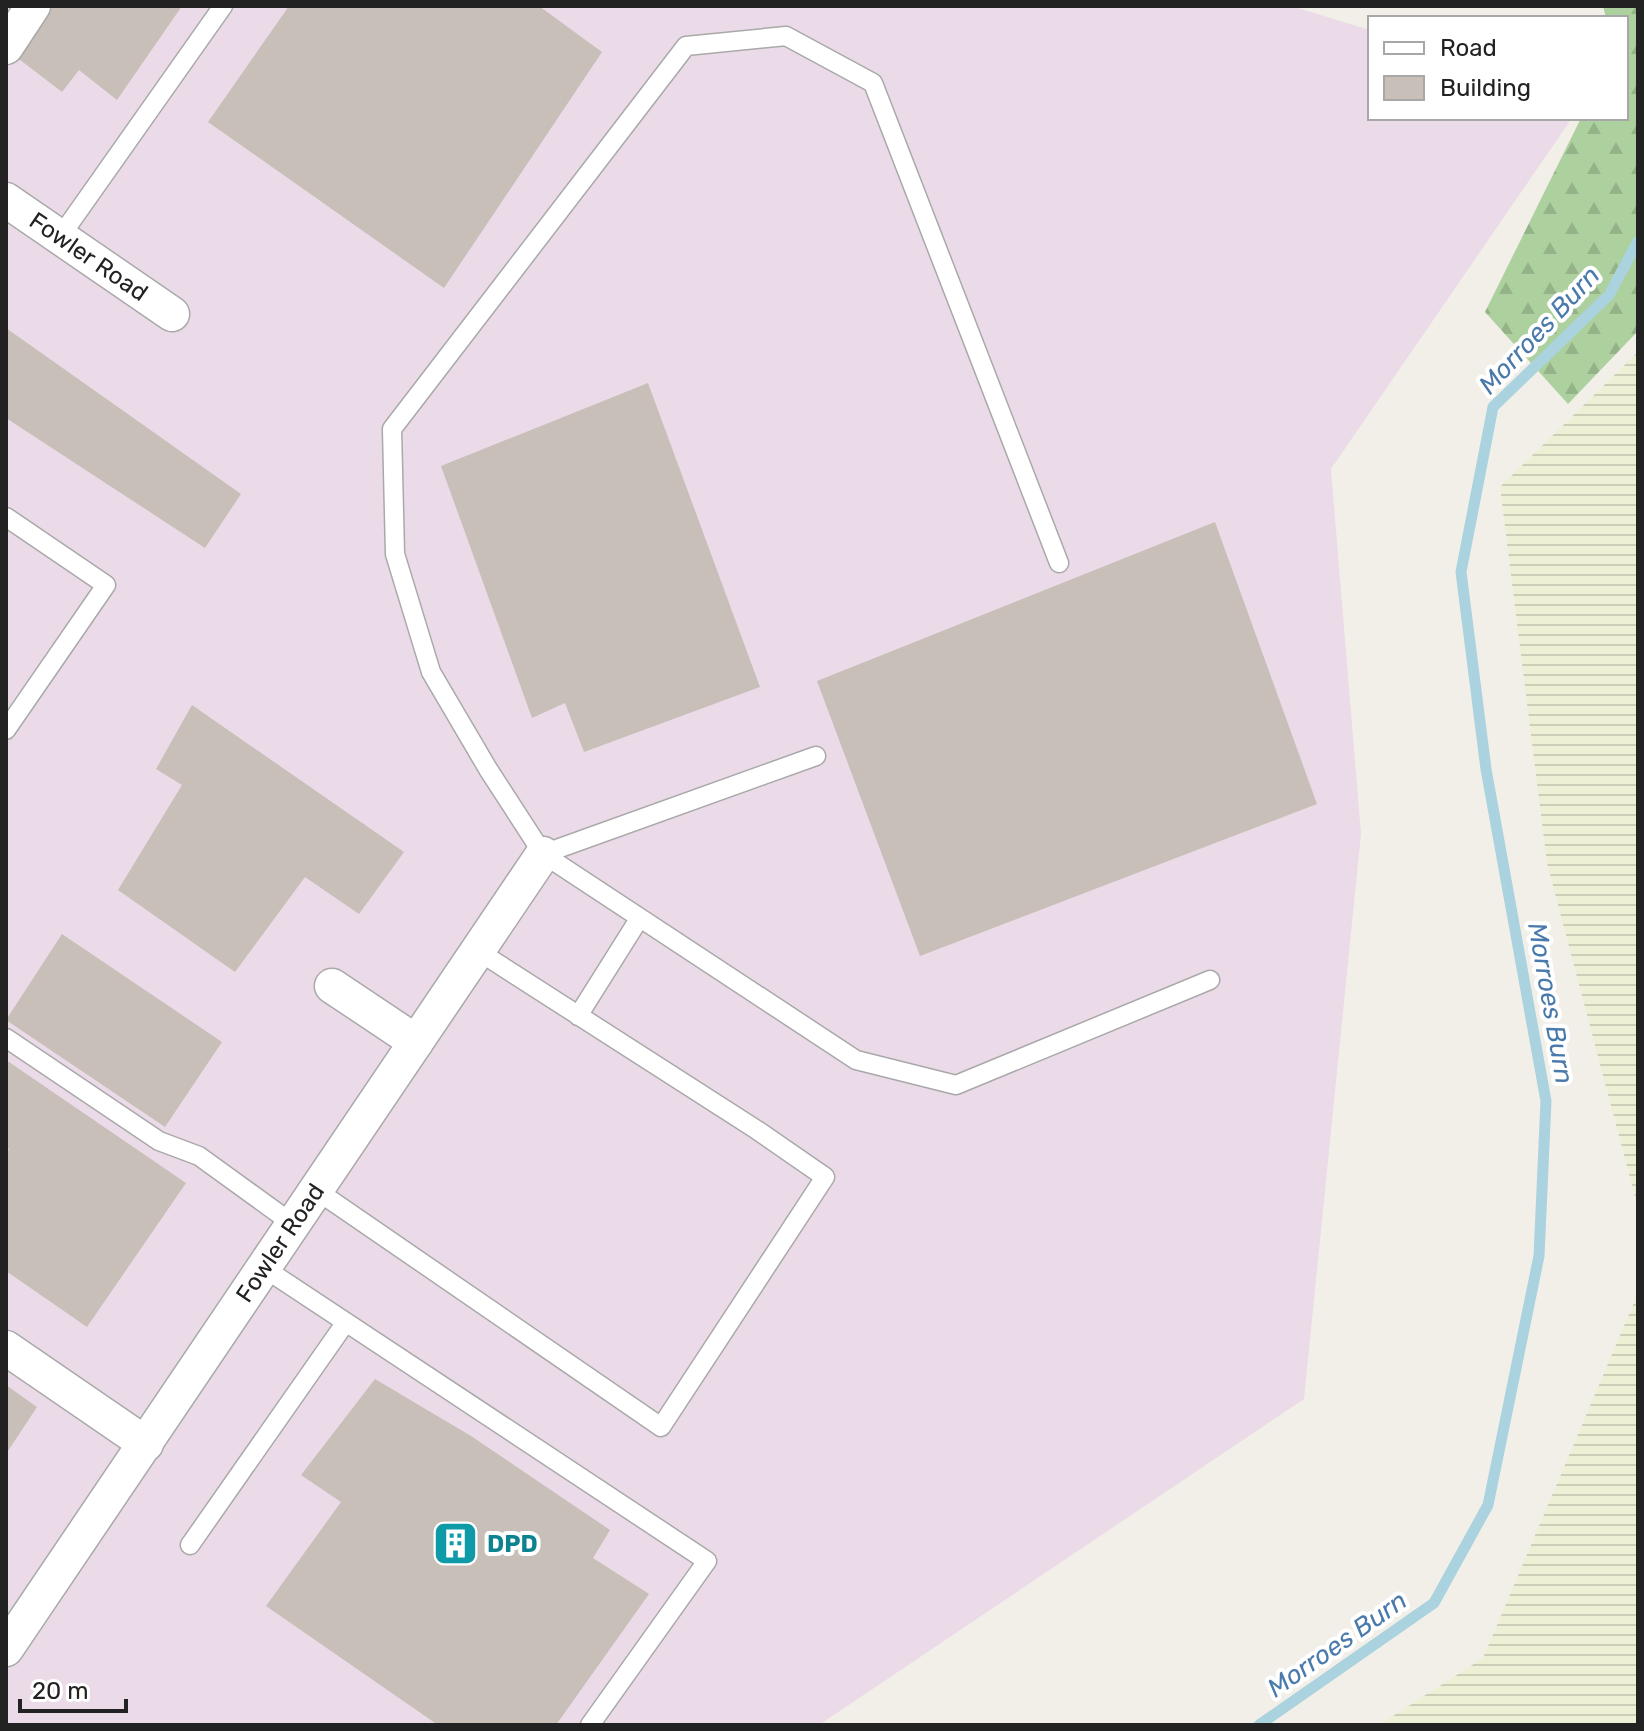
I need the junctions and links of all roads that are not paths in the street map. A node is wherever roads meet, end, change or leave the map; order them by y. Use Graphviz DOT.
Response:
graph roads {
  1 [pos="33,6"];
  2 [pos="223,6"];
  3 [pos="6,47"];
  4 [pos="6,200"];
  5 [pos="60,237"];
  6 [pos="172,314"];
  7 [pos="6,517"];
  8 [pos="1059,563"];
  9 [pos="6,730"];
  10 [pos="816,756"];
  11 [pos="543,854"];
  12 [pos="639,919"];
  13 [pos="478,951"];
  14 [pos="1210,980"];
  15 [pos="332,986"];
  16 [pos="578,1016"];
  17 [pos="6,1038"];
  18 [pos="416,1042"];
  19 [pos="316,1190"];
  20 [pos="293,1224"];
  21 [pos="264,1268"];
  22 [pos="346,1322"];
  23 [pos="6,1348"];
  24 [pos="146,1444"];
  25 [pos="190,1545"];
  26 [pos="6,1649"];
  27 [pos="590,1725"];
  1 -- 3 [label="street"];
  2 -- 5 [label="lane"];
  4 -- 5 [label="street, Fowler Road"];
  5 -- 6 [label="street, Fowler Road"];
  7 -- 9 [label="lane"];
  8 -- 11 [label="lane"];
  10 -- 11 [label="lane"];
  11 -- 12 [label="lane"];
  11 -- 13 [label="street, Fowler Road"];
  12 -- 14 [label="lane"];
  12 -- 16 [label="lane"];
  13 -- 16 [label="lane"];
  13 -- 18 [label="street, Fowler Road"];
  15 -- 18 [label="street"];
  16 -- 19 [label="lane"];
  17 -- 20 [label="lane"];
  18 -- 19 [label="street, Fowler Road"];
  19 -- 20 [label="street, Fowler Road"];
  20 -- 21 [label="street, Fowler Road"];
  21 -- 22 [label="lane"];
  21 -- 24 [label="street, Fowler Road"];
  22 -- 25 [label="lane"];
  22 -- 27 [label="lane"];
  23 -- 24 [label="street"];
  24 -- 26 [label="street, Fowler Road"];
}
